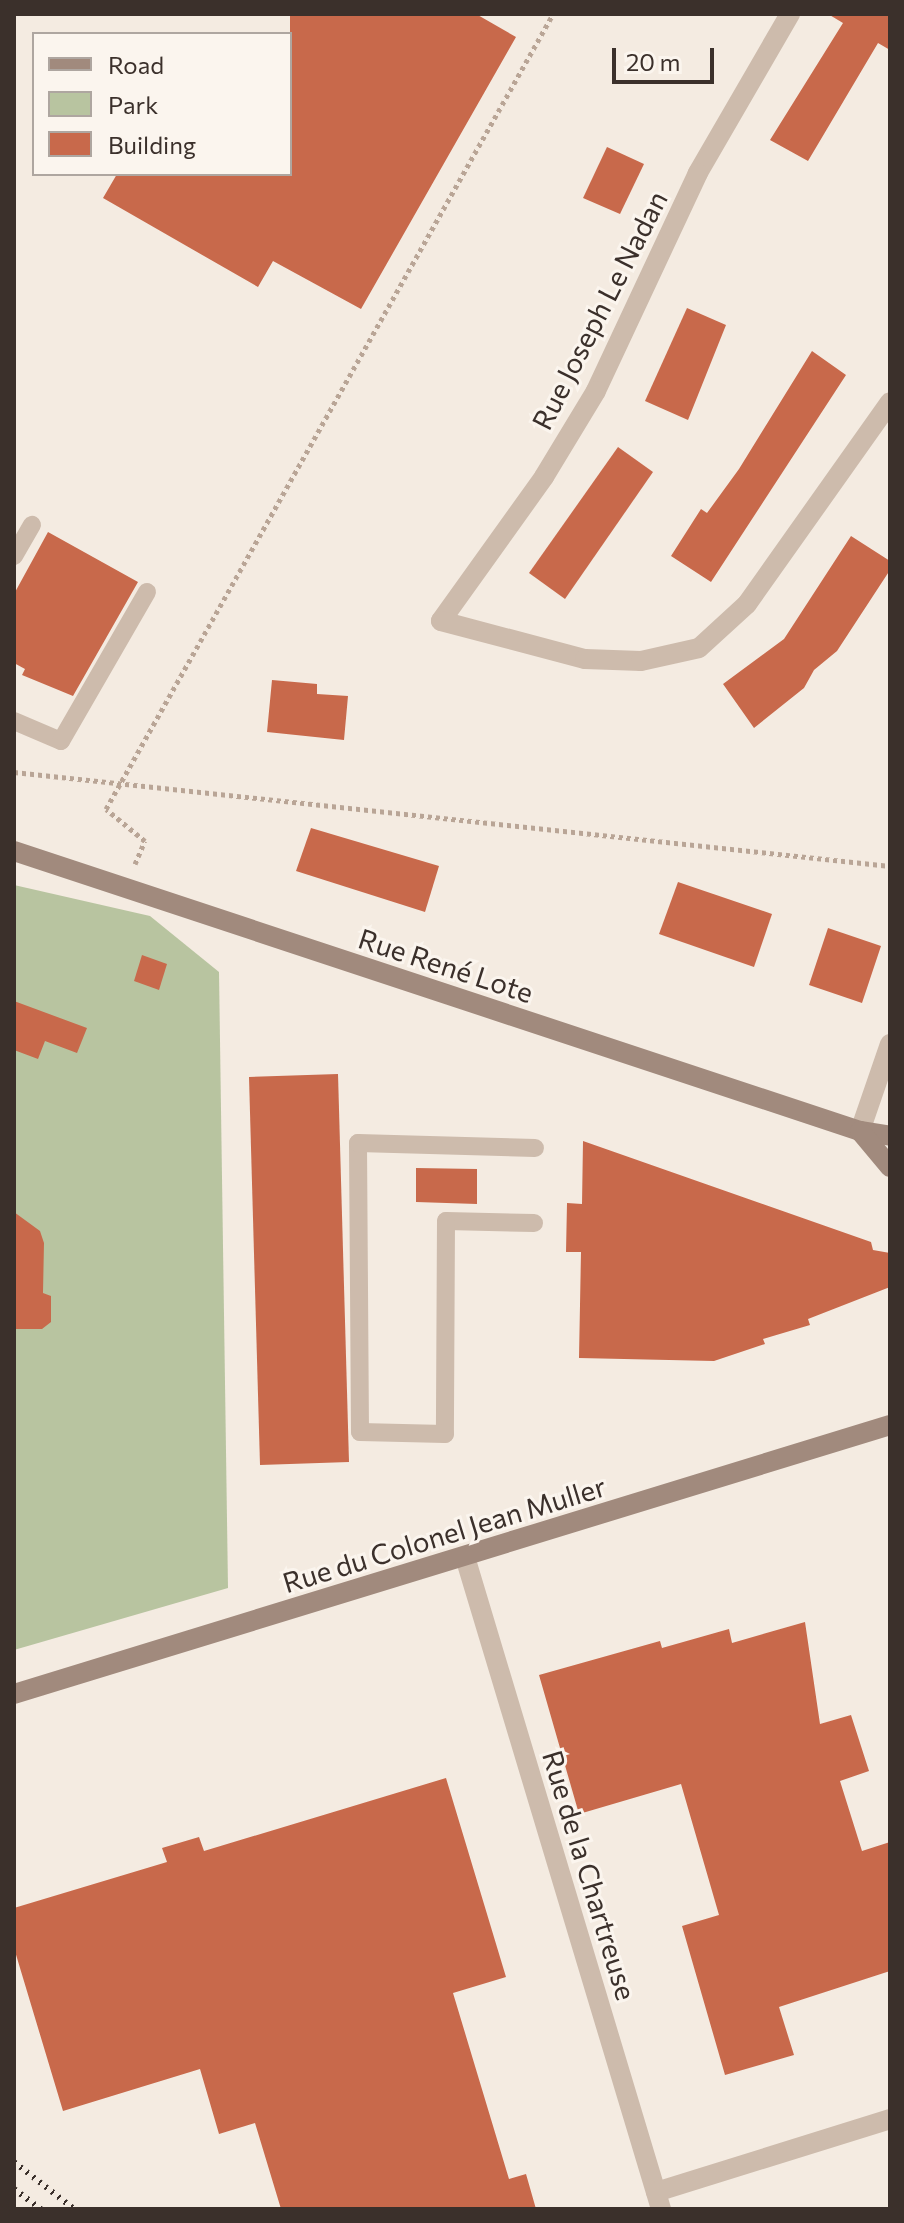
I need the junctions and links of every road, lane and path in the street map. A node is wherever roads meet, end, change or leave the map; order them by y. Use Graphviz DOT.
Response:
graph roads {
  1 [pos="553,14"];
  2 [pos="790,14"];
  3 [pos="890,402"];
  4 [pos="32,525"];
  5 [pos="14,556"];
  6 [pos="147,592"];
  7 [pos="14,721"];
  8 [pos="14,772"];
  9 [pos="125,784"];
  10 [pos="14,851"];
  11 [pos="890,866"];
  12 [pos="125,888"];
  13 [pos="890,1044"];
  14 [pos="860,1131"];
  15 [pos="890,1136"];
  16 [pos="890,1144"];
  17 [pos="535,1148"];
  18 [pos="890,1167"];
  19 [pos="534,1223"];
  20 [pos="890,1425"];
  21 [pos="465,1557"];
  22 [pos="14,1694"];
  23 [pos="890,2119"];
  24 [pos="659,2200"];
  1 -- 9 [label="path"];
  2 -- 3 [label="street, Rue Joseph Le Nadan"];
  4 -- 5 [label="lane"];
  6 -- 7 [label="lane"];
  8 -- 9 [label="path"];
  9 -- 11 [label="path"];
  9 -- 12 [label="path"];
  10 -- 12 [label="main road, Rue René Lote"];
  12 -- 14 [label="main road, Rue René Lote"];
  13 -- 14 [label="street"];
  14 -- 15 [label="main road, Rue René Lote"];
  14 -- 16 [label="lane"];
  14 -- 18 [label="main road"];
  17 -- 19 [label="lane"];
  20 -- 21 [label="main road, Rue du Colonel Jean Muller"];
  21 -- 22 [label="main road, Rue du Colonel Jean Muller"];
  21 -- 24 [label="street, Rue de la Chartreuse"];
  23 -- 24 [label="street"];
}
